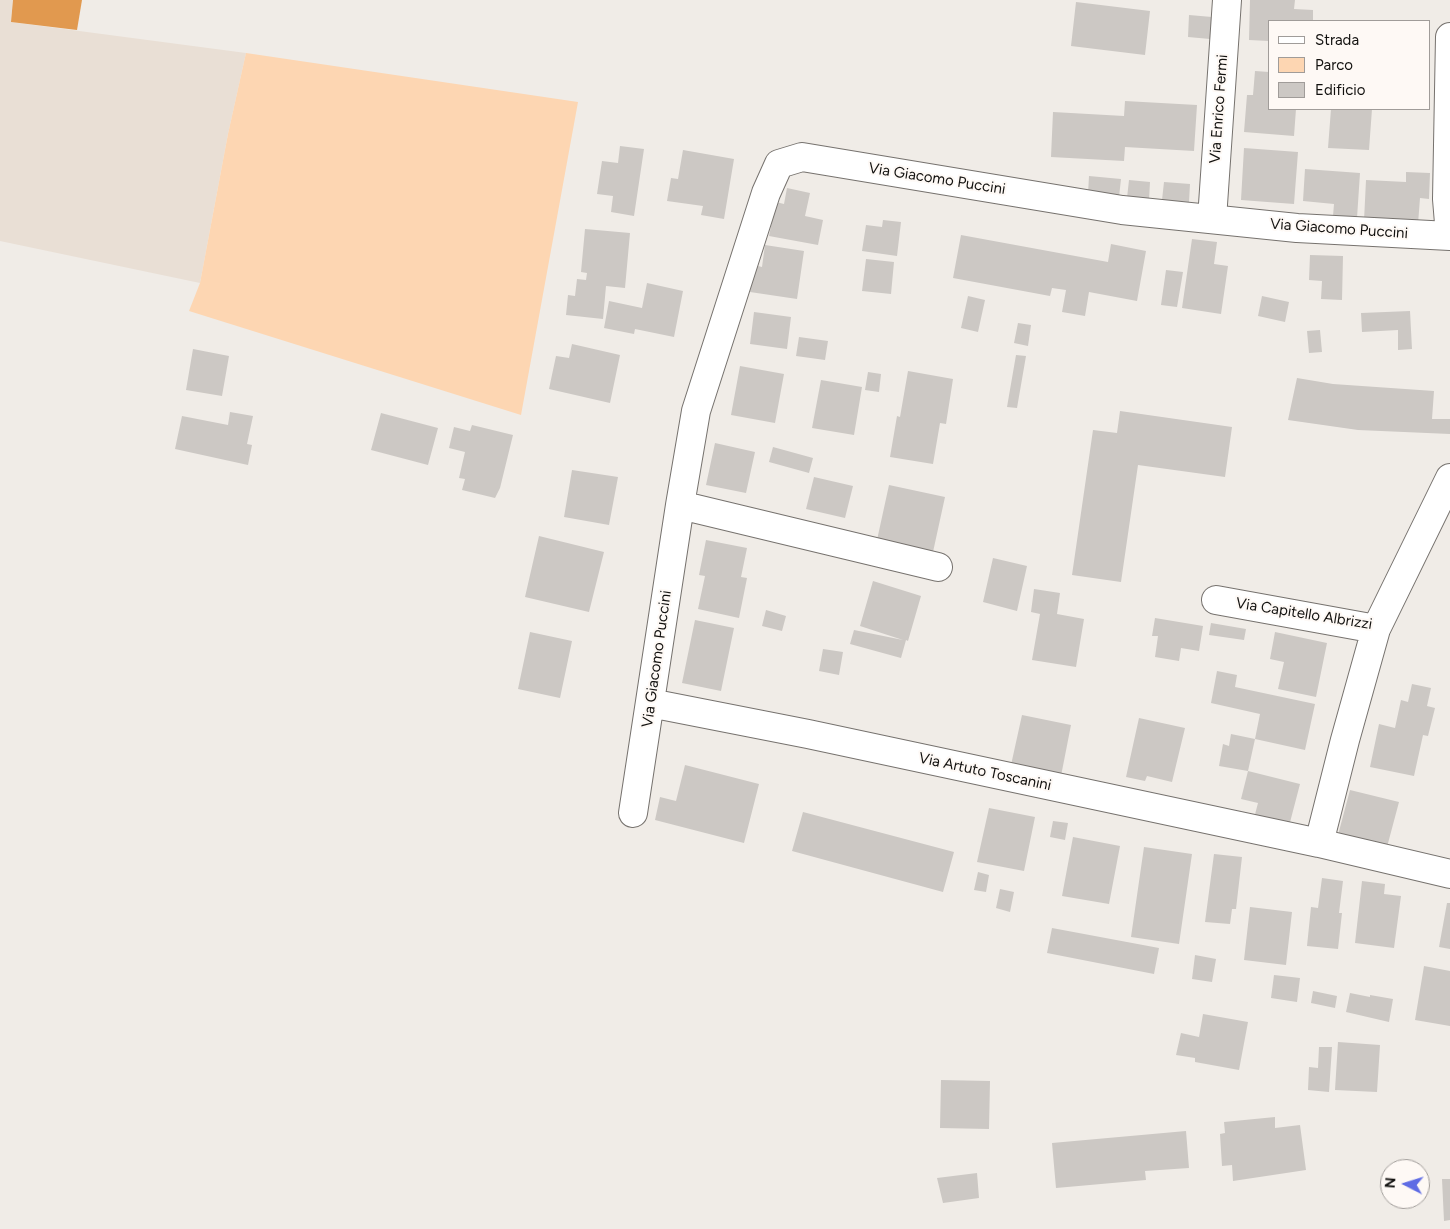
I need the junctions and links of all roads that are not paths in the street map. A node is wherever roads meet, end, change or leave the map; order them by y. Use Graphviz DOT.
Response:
graph roads {
  1 [pos="1227,0"];
  2 [pos="1450,37"];
  3 [pos="1212,219"];
  4 [pos="1450,235"];
  5 [pos="1450,478"];
  6 [pos="680,505"];
  7 [pos="938,567"];
  8 [pos="1216,600"];
  9 [pos="1376,629"];
  10 [pos="650,703"];
  11 [pos="633,813"];
  12 [pos="1320,843"];
  13 [pos="1450,874"];
  1 -- 3 [label="street, Via Enrico Fermi"];
  2 -- 4 [label="street"];
  3 -- 4 [label="street, Via Giacomo Puccini"];
  3 -- 6 [label="street, Via Giacomo Puccini"];
  5 -- 9 [label="street, Via Capitello Albrizzi"];
  6 -- 7 [label="street"];
  6 -- 10 [label="street, Via Giacomo Puccini"];
  8 -- 9 [label="street, Via Capitello Albrizzi"];
  9 -- 12 [label="street"];
  10 -- 11 [label="street, Via Giacomo Puccini"];
  10 -- 12 [label="street, Via Artuto Toscanini"];
  12 -- 13 [label="street, Via Artuto Toscanini"];
}
